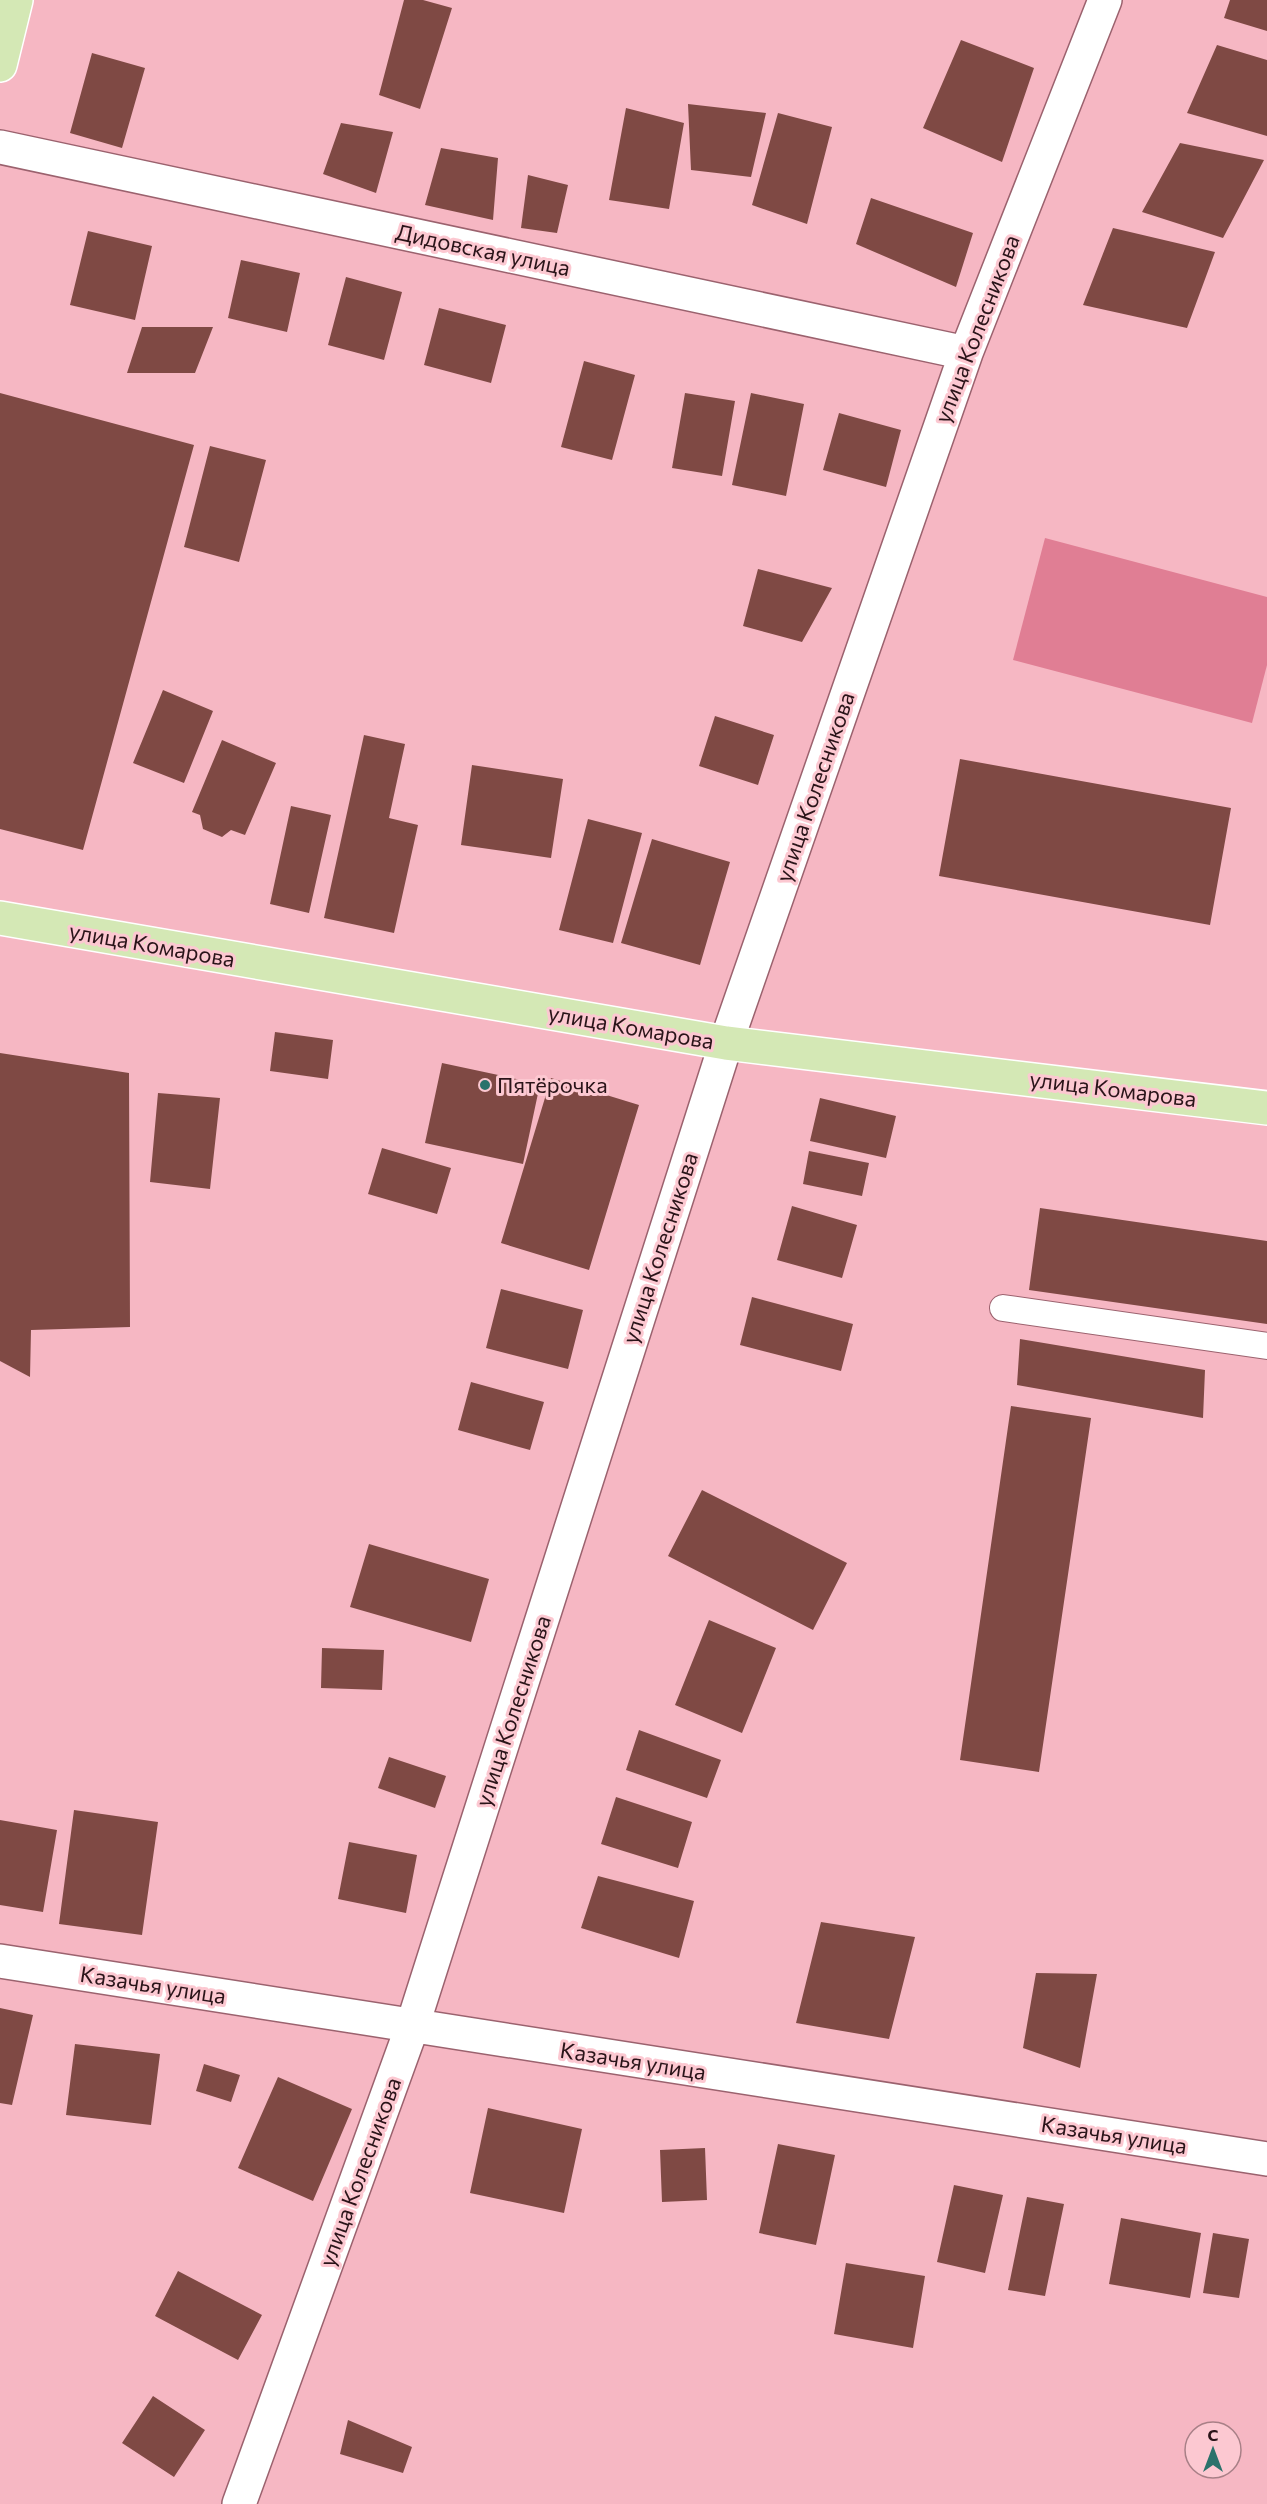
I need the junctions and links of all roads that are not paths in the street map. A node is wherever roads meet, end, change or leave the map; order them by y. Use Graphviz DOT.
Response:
graph roads {
  1 [pos="16,0"];
  2 [pos="1105,0"];
  3 [pos="0,65"];
  4 [pos="0,147"];
  5 [pos="966,353"];
  6 [pos="0,918"];
  7 [pos="726,1043"];
  8 [pos="1267,1108"];
  9 [pos="1003,1308"];
  10 [pos="1267,1346"];
  11 [pos="0,1961"];
  12 [pos="412,2027"];
  13 [pos="1267,2158"];
  14 [pos="239,2504"];
  1 -- 3 [label="main road"];
  2 -- 5 [label="street, улица Колесникова"];
  4 -- 5 [label="street, Дидовская улица"];
  5 -- 7 [label="street, улица Колесникова"];
  6 -- 7 [label="main road, улица Комарова"];
  7 -- 8 [label="main road, улица Комарова"];
  7 -- 12 [label="street, улица Колесникова"];
  9 -- 10 [label="lane"];
  11 -- 12 [label="street, Казачья улица"];
  12 -- 13 [label="street, Казачья улица"];
  12 -- 14 [label="street, улица Колесникова"];
}
